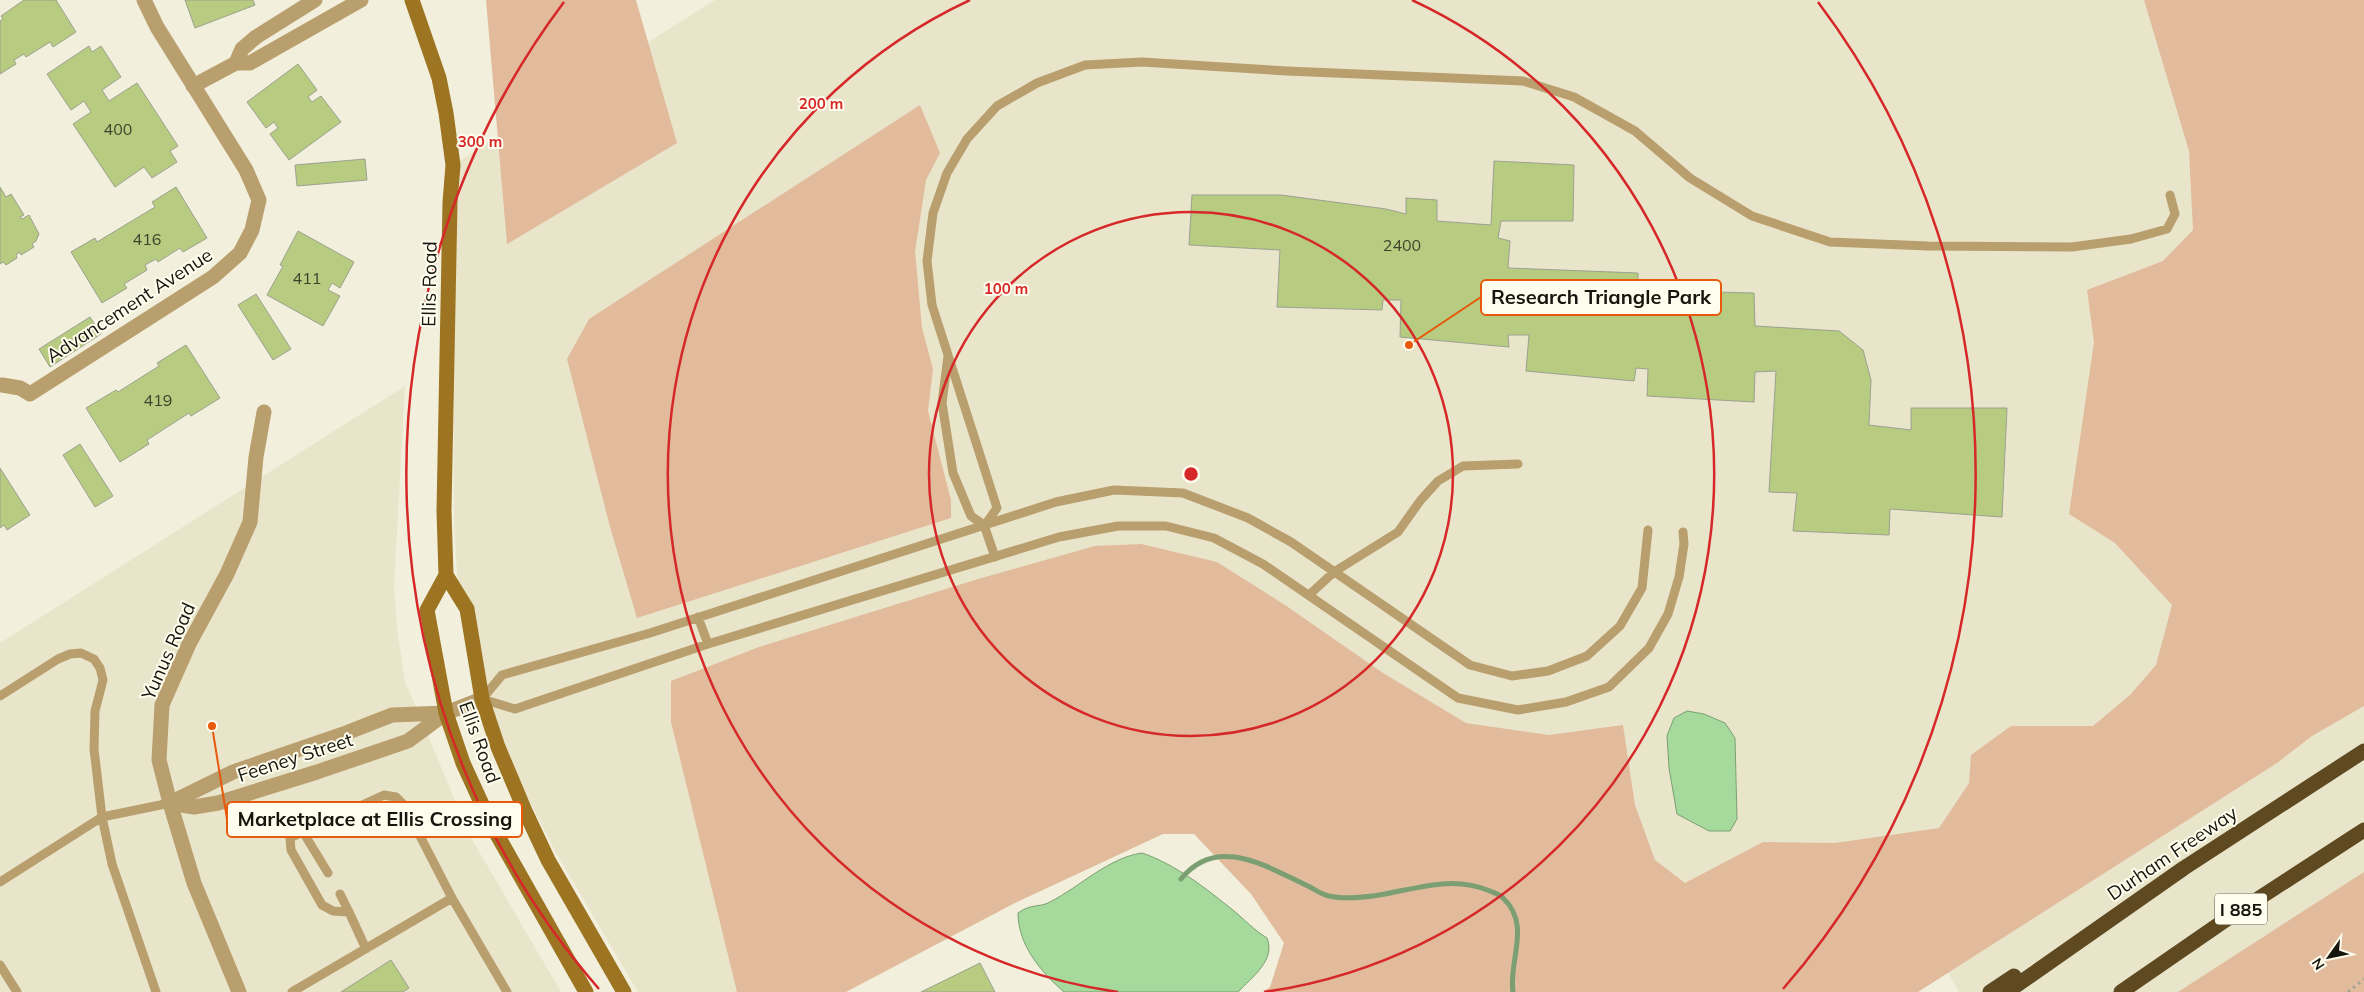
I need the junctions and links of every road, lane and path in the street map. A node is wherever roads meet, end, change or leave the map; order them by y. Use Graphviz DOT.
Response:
graph roads {
  1 [pos="144,0"];
  2 [pos="315,0"];
  3 [pos="361,0"];
  4 [pos="412,0"];
  5 [pos="267,30"];
  6 [pos="278,47"];
  7 [pos="236,63"];
  8 [pos="193,86"];
  9 [pos="2170,195"];
  10 [pos="948,354"];
  11 [pos="1,383"];
  12 [pos="264,412"];
  13 [pos="1518,464"];
  14 [pos="984,525"];
  15 [pos="1648,530"];
  16 [pos="1683,532"];
  17 [pos="995,557"];
  18 [pos="1334,572"];
  19 [pos="446,575"];
  20 [pos="1309,595"];
  21 [pos="698,617"];
  22 [pos="708,644"];
  23 [pos="0,696"];
  24 [pos="482,699"];
  25 [pos="446,713"];
  26 [pos="2364,751"];
  27 [pos="170,803"];
  28 [pos="102,817"];
  29 [pos="2364,830"];
  30 [pos="303,832"];
  31 [pos="2184,868"];
  32 [pos="328,873"];
  33 [pos="0,882"];
  34 [pos="340,894"];
  35 [pos="452,898"];
  36 [pos="349,912"];
  37 [pos="366,949"];
  38 [pos="0,965"];
  39 [pos="2364,979"];
  40 [pos="308,988"];
  41 [pos="17,992"];
  42 [pos="156,992"];
  43 [pos="239,992"];
  44 [pos="292,992"];
  45 [pos="507,992"];
  46 [pos="586,992"];
  47 [pos="624,992"];
  48 [pos="1990,992"];
  49 [pos="2007,992"];
  50 [pos="2121,992"];
  51 [pos="2348,992"];
  1 -- 8 [label="street, Advancement Avenue"];
  2 -- 5 [label="street"];
  3 -- 6 [label="street"];
  4 -- 19 [label="main road, Ellis Road"];
  5 -- 6 [label="street"];
  5 -- 7 [label="street"];
  6 -- 7 [label="street"];
  7 -- 8 [label="street"];
  8 -- 11 [label="street, Advancement Avenue"];
  9 -- 10 [label="lane"];
  10 -- 14 [label="lane"];
  10 -- 14 [label="lane"];
  12 -- 27 [label="street, Yunus Road"];
  13 -- 18 [label="lane"];
  14 -- 17 [label="lane"];
  14 -- 18 [label="lane"];
  14 -- 21 [label="lane"];
  15 -- 18 [label="lane"];
  16 -- 20 [label="lane"];
  17 -- 20 [label="lane"];
  17 -- 22 [label="lane"];
  18 -- 20 [label="lane"];
  19 -- 24 [label="main road, Ellis Road"];
  19 -- 25 [label="main road, Ellis Road"];
  21 -- 22 [label="lane"];
  21 -- 24 [label="lane"];
  22 -- 24 [label="lane"];
  23 -- 28 [label="lane"];
  24 -- 25 [label="street, Feeney Street"];
  24 -- 47 [label="main road, Ellis Road"];
  25 -- 27 [label="street, Feeney Street"];
  25 -- 27 [label="street, Feeney Street"];
  25 -- 46 [label="main road, Ellis Road"];
  26 -- 31 [label="highway, Durham Freeway"];
  27 -- 28 [label="lane"];
  27 -- 43 [label="street, Yunus Road"];
  28 -- 33 [label="lane"];
  28 -- 42 [label="lane"];
  29 -- 50 [label="highway, I 885"];
  30 -- 32 [label="lane"];
  30 -- 35 [label="lane"];
  30 -- 36 [label="lane"];
  31 -- 48 [label="highway"];
  31 -- 49 [label="highway, Durham Freeway"];
  34 -- 36 [label="lane"];
  35 -- 37 [label="lane"];
  35 -- 45 [label="lane"];
  36 -- 37 [label="lane"];
  37 -- 40 [label="lane"];
  38 -- 41 [label="lane"];
  39 -- 51 [label="path"];
  40 -- 44 [label="lane"];
}
